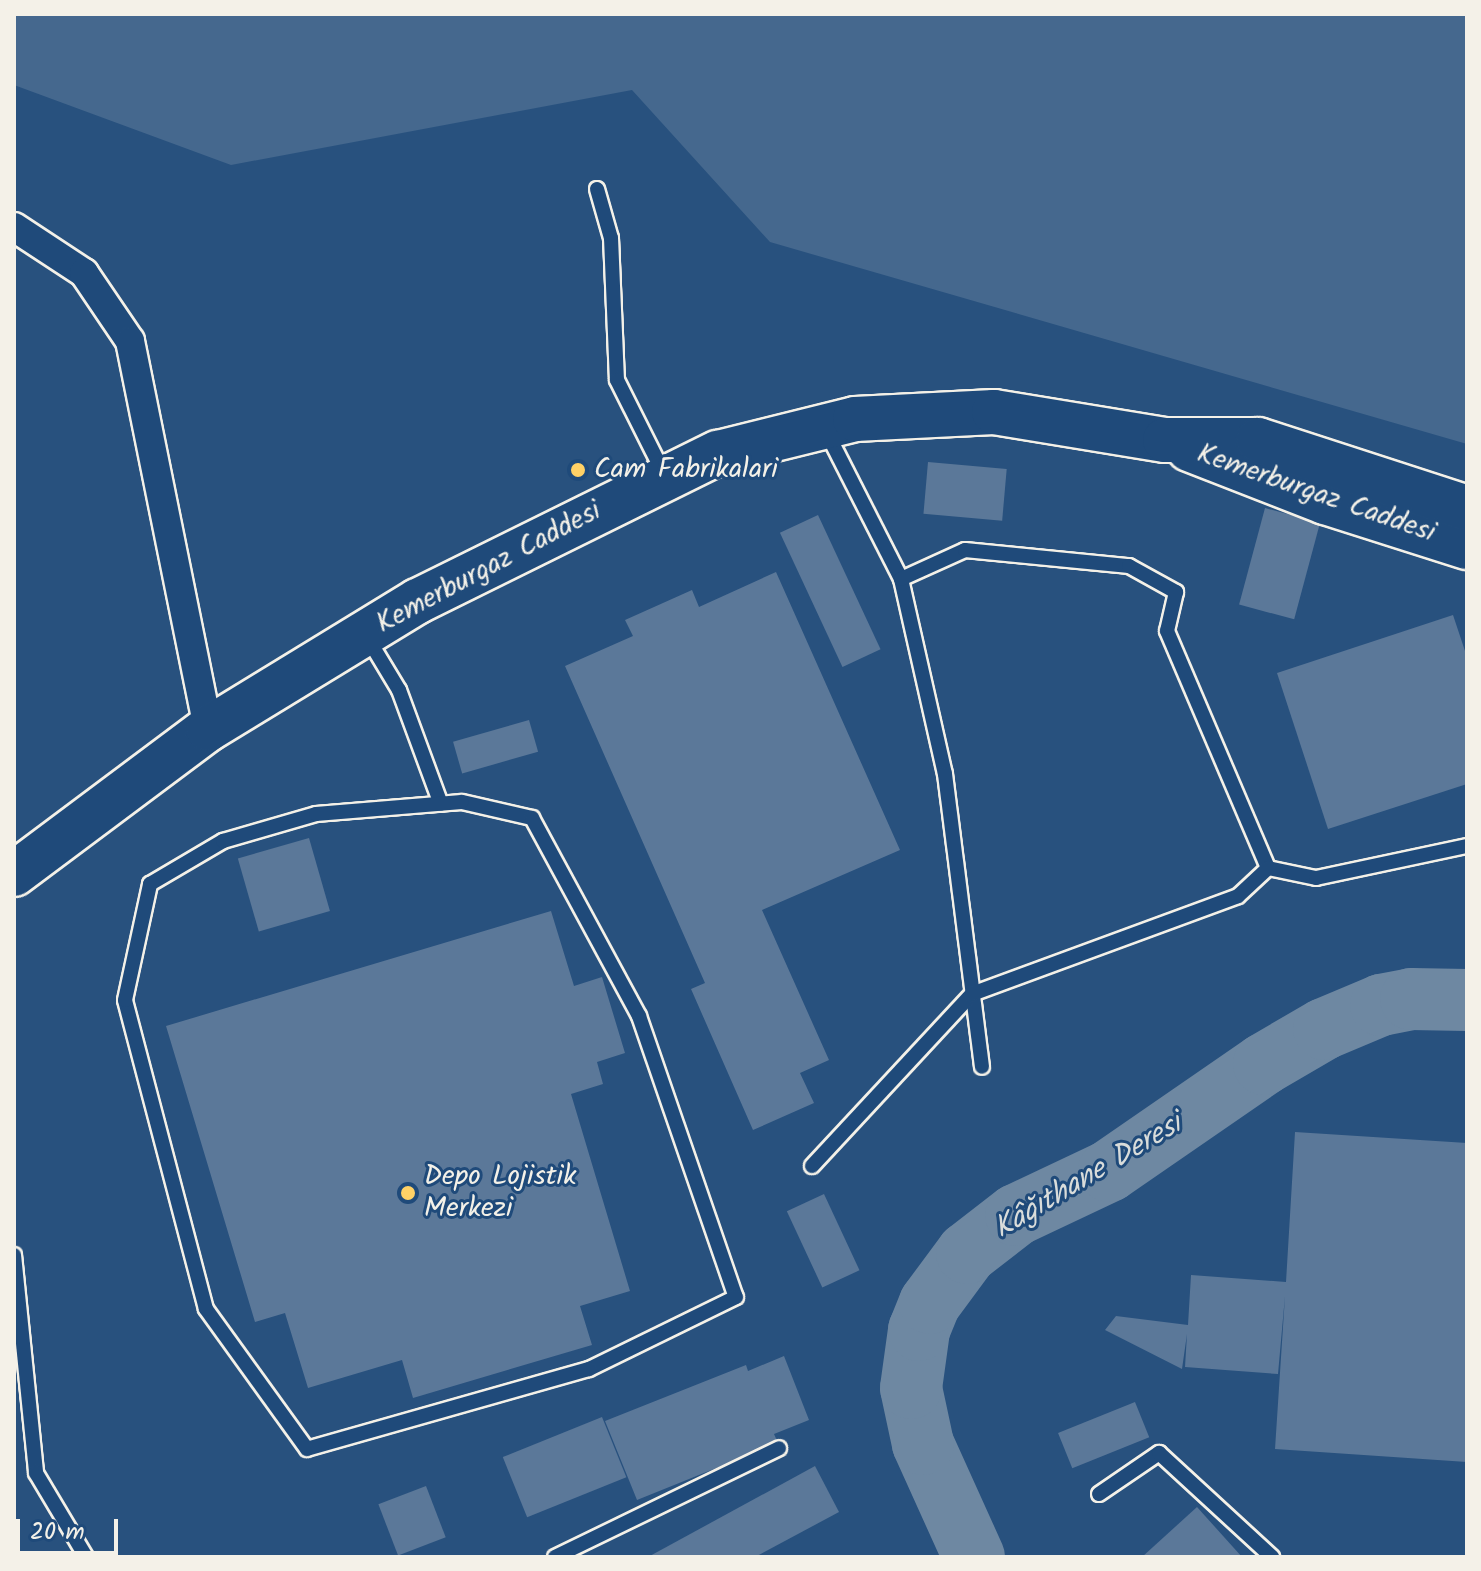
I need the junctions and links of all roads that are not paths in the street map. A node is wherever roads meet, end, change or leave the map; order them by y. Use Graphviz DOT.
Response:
graph roads {
  1 [pos="597,189"];
  2 [pos="14,227"];
  3 [pos="824,427"];
  4 [pos="1165,440"];
  5 [pos="666,478"];
  6 [pos="1467,508"];
  7 [pos="1467,547"];
  8 [pos="901,579"];
  9 [pos="365,633"];
  10 [pos="208,729"];
  11 [pos="441,804"];
  12 [pos="1467,846"];
  13 [pos="1268,868"];
  14 [pos="14,874"];
  15 [pos="972,994"];
  16 [pos="982,1067"];
  17 [pos="812,1166"];
  18 [pos="14,1255"];
  19 [pos="779,1448"];
  20 [pos="1099,1494"];
  21 [pos="86,1557"];
  22 [pos="555,1557"];
  23 [pos="1272,1557"];
  1 -- 5 [label="lane"];
  2 -- 10 [label="street"];
  3 -- 4 [label="main road, Kemerburgaz Caddesi"];
  3 -- 5 [label="main road, Kemerburgaz Caddesi"];
  3 -- 8 [label="lane"];
  4 -- 6 [label="main road, Kemerburgaz Caddesi"];
  4 -- 7 [label="main road, Kemerburgaz Caddesi"];
  5 -- 9 [label="main road, Kemerburgaz Caddesi"];
  8 -- 13 [label="lane"];
  8 -- 15 [label="lane"];
  9 -- 10 [label="main road, Kemerburgaz Caddesi"];
  9 -- 11 [label="lane"];
  10 -- 14 [label="main road, Kemerburgaz Caddesi"];
  11 -- 11 [label="lane"];
  12 -- 13 [label="lane"];
  13 -- 15 [label="lane"];
  15 -- 16 [label="lane"];
  15 -- 17 [label="lane"];
  18 -- 21 [label="lane"];
  19 -- 22 [label="lane"];
  20 -- 23 [label="lane"];
}
